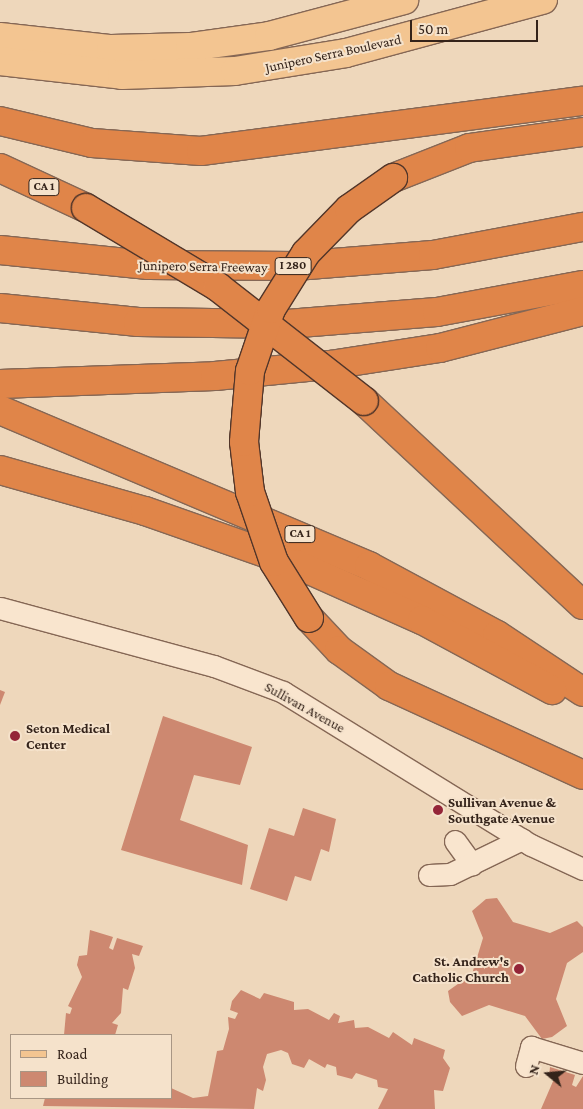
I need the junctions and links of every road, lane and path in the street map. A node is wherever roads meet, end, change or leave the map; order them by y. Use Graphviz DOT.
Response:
graph roads {
  1 [pos="404,0"];
  2 [pos="543,0"];
  3 [pos="0,37"];
  4 [pos="0,61"];
  5 [pos="583,101"];
  6 [pos="0,121"];
  7 [pos="583,132"];
  8 [pos="0,168"];
  9 [pos="583,228"];
  10 [pos="0,250"];
  11 [pos="583,285"];
  12 [pos="0,308"];
  13 [pos="583,311"];
  14 [pos="0,384"];
  15 [pos="0,410"];
  16 [pos="0,470"];
  17 [pos="583,605"];
  18 [pos="0,608"];
  19 [pos="583,692"];
  20 [pos="583,706"];
  21 [pos="583,775"];
  22 [pos="522,839"];
  23 [pos="455,841"];
  24 [pos="472,864"];
  25 [pos="583,869"];
  26 [pos="429,875"];
  27 [pos="528,1056"];
  28 [pos="583,1063"];
  1 -- 3 [label="main road"];
  2 -- 4 [label="main road, Junipero Serra Boulevard"];
  5 -- 6 [label="highway"];
  7 -- 21 [label="highway, bridge"];
  8 -- 17 [label="highway, CA 1, bridge"];
  9 -- 10 [label="highway, Junipero Serra Freeway / I 280"];
  11 -- 12 [label="highway"];
  13 -- 14 [label="highway"];
  15 -- 19 [label="highway, CA 1"];
  16 -- 20 [label="highway"];
  18 -- 22 [label="street, Sullivan Avenue"];
  22 -- 24 [label="street"];
  22 -- 25 [label="street, Sullivan Avenue"];
  23 -- 24 [label="street"];
  24 -- 26 [label="street"];
  27 -- 28 [label="street"];
}
